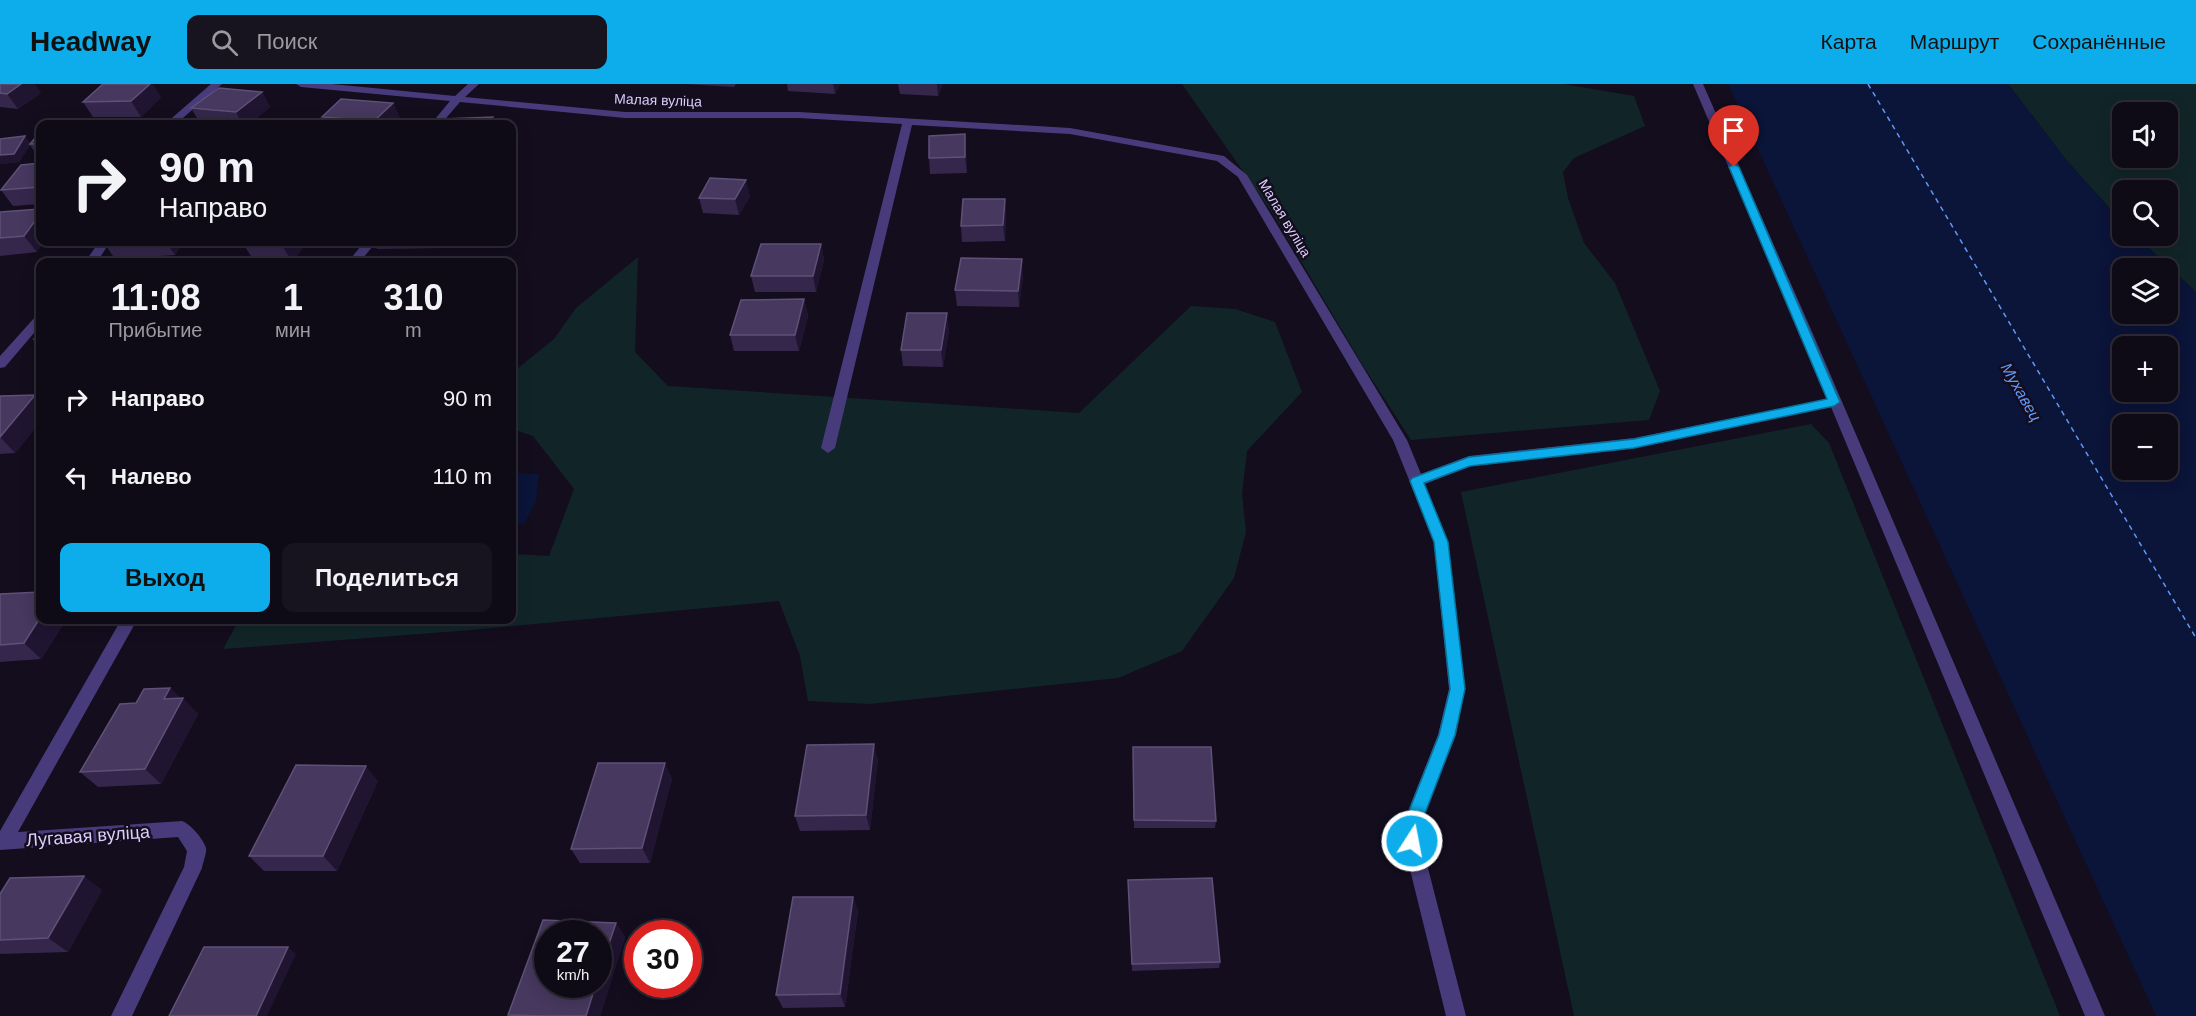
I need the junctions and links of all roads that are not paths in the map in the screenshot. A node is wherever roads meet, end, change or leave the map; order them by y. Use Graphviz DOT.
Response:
graph roads {
  1 [pos="217,84"];
  2 [pos="301,84"];
  3 [pos="474,84"];
  4 [pos="1698,84"];
  5 [pos="457,99"];
  6 [pos="175,120"];
  7 [pos="439,120"];
  8 [pos="908,122"];
  9 [pos="367,246"];
  10 [pos="357,258"];
  11 [pos="36,324"];
  12 [pos="0,364"];
  13 [pos="1834,402"];
  14 [pos="828,448"];
  15 [pos="1417,481"];
  16 [pos="127,624"];
  17 [pos="2,842"];
  18 [pos="120,1016"];
  19 [pos="1456,1016"];
  20 [pos="2095,1016"];
  1 -- 6 [label="street"];
  2 -- 5 [label="street, Малая вуліца"];
  3 -- 5 [label="street"];
  4 -- 13 [label="street"];
  5 -- 7 [label="street"];
  5 -- 8 [label="street, Малая вуліца"];
  8 -- 14 [label="street"];
  8 -- 15 [label="street, Малая вуліца"];
  9 -- 10 [label="street"];
  11 -- 12 [label="street"];
  13 -- 15 [label="street"];
  13 -- 20 [label="street"];
  15 -- 19 [label="street, Малая вуліца"];
  16 -- 17 [label="street, Лугавая вуліца"];
  17 -- 18 [label="street, Лугавая вуліца"];
}
